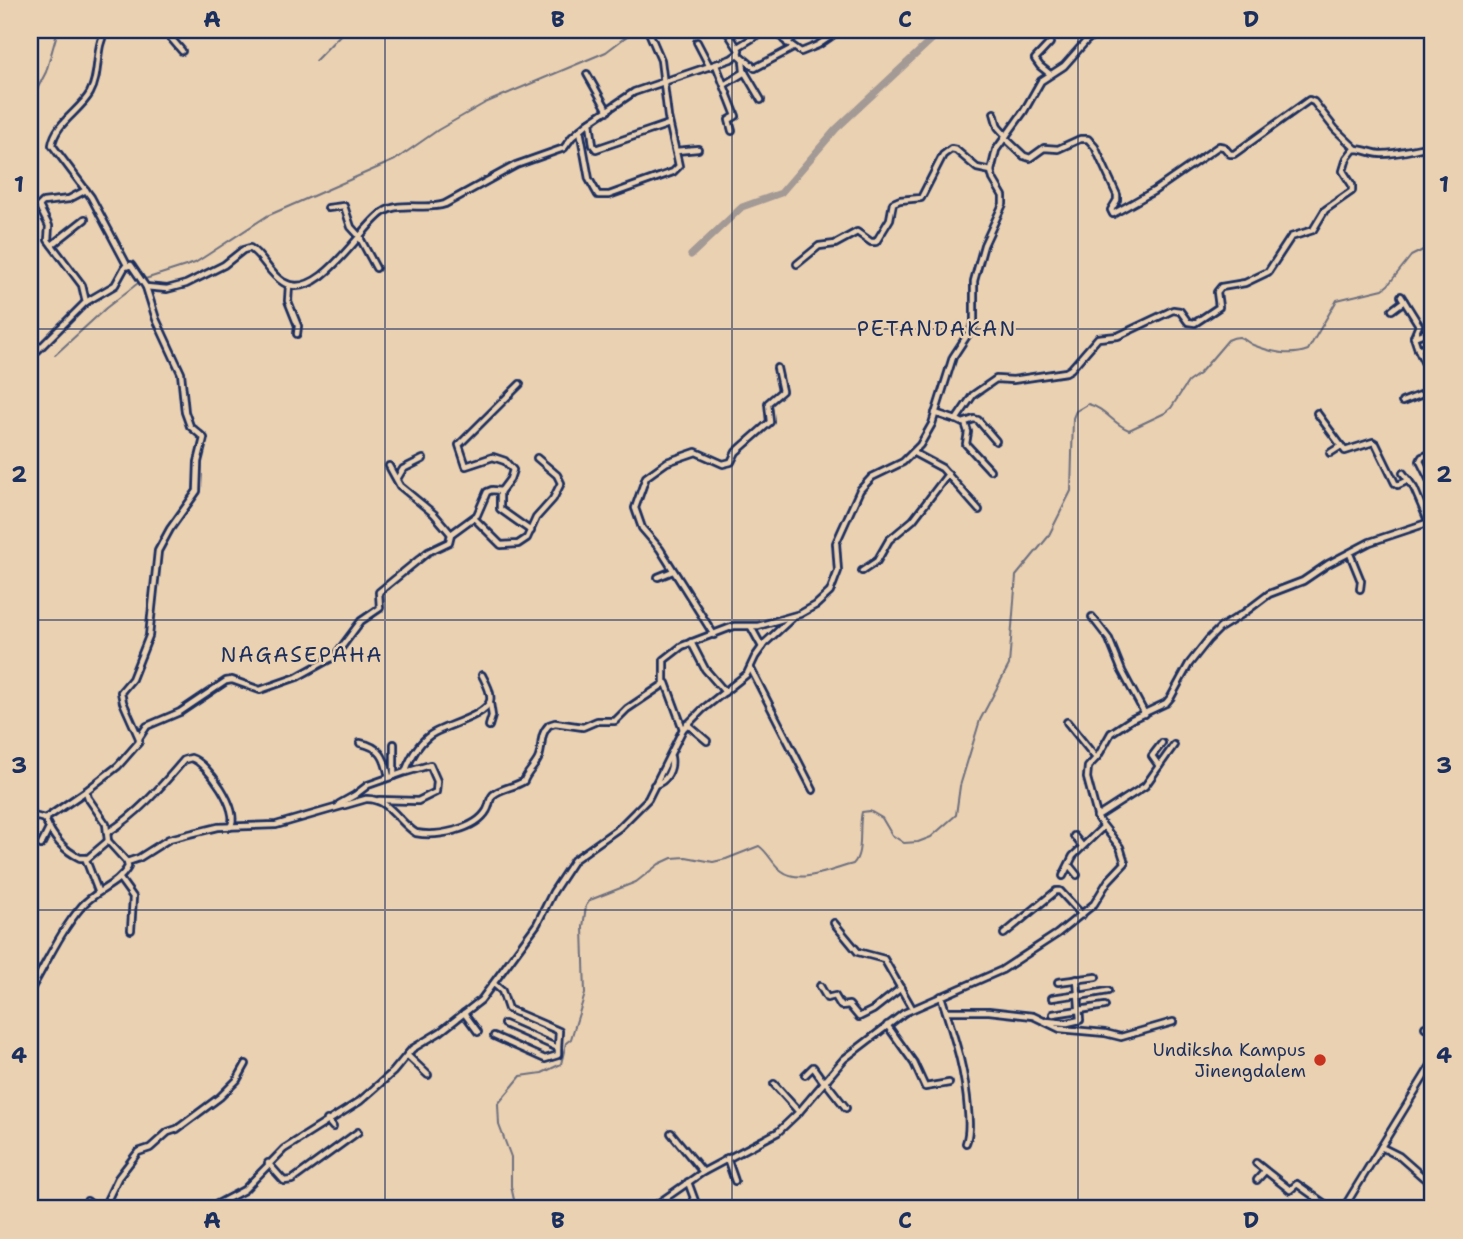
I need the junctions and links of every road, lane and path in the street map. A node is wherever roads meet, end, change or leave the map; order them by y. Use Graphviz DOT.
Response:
graph roads {
  1 [pos="106,30"];
  2 [pos="164,30"];
  3 [pos="648,30"];
  4 [pos="726,30"];
  5 [pos="776,30"];
  6 [pos="801,30"];
  7 [pos="840,30"];
  8 [pos="1083,30"];
  9 [pos="1099,30"];
  10 [pos="764,31"];
  11 [pos="1088,39"];
  12 [pos="697,41"];
  13 [pos="787,43"];
  14 [pos="1050,43"];
  15 [pos="793,48"];
  16 [pos="738,50"];
  17 [pos="182,51"];
  18 [pos="744,60"];
  19 [pos="716,65"];
  20 [pos="710,67"];
  21 [pos="745,72"];
  22 [pos="587,74"];
  23 [pos="1051,74"];
  24 [pos="664,82"];
  25 [pos="724,85"];
  26 [pos="761,100"];
  27 [pos="608,110"];
  28 [pos="994,113"];
  29 [pos="590,122"];
  30 [pos="669,124"];
  31 [pos="580,130"];
  32 [pos="732,131"];
  33 [pos="1006,137"];
  34 [pos="1433,146"];
  35 [pos="698,149"];
  36 [pos="1356,149"];
  37 [pos="676,151"];
  38 [pos="991,171"];
  39 [pos="86,190"];
  40 [pos="328,208"];
  41 [pos="85,219"];
  42 [pos="360,238"];
  43 [pos="52,246"];
  44 [pos="797,264"];
  45 [pos="127,265"];
  46 [pos="376,268"];
  47 [pos="144,283"];
  48 [pos="289,285"];
  49 [pos="86,302"];
  50 [pos="1392,310"];
  51 [pos="1432,330"];
  52 [pos="297,334"];
  53 [pos="1413,337"];
  54 [pos="1433,343"];
  55 [pos="1418,349"];
  56 [pos="1433,355"];
  57 [pos="30,358"];
  58 [pos="1424,359"];
  59 [pos="777,368"];
  60 [pos="1433,381"];
  61 [pos="520,384"];
  62 [pos="1433,390"];
  63 [pos="1402,402"];
  64 [pos="935,412"];
  65 [pos="1317,413"];
  66 [pos="957,420"];
  67 [pos="965,423"];
  68 [pos="996,441"];
  69 [pos="1341,446"];
  70 [pos="914,453"];
  71 [pos="1330,453"];
  72 [pos="1433,453"];
  73 [pos="537,458"];
  74 [pos="423,459"];
  75 [pos="389,466"];
  76 [pos="990,470"];
  77 [pos="1403,473"];
  78 [pos="948,474"];
  79 [pos="396,479"];
  80 [pos="1409,480"];
  81 [pos="1433,487"];
  82 [pos="500,491"];
  83 [pos="979,510"];
  84 [pos="474,518"];
  85 [pos="1431,522"];
  86 [pos="531,531"];
  87 [pos="452,534"];
  88 [pos="1350,554"];
  89 [pos="673,571"];
  90 [pos="862,571"];
  91 [pos="658,577"];
  92 [pos="1360,589"];
  93 [pos="794,617"];
  94 [pos="1092,617"];
  95 [pos="751,626"];
  96 [pos="714,635"];
  97 [pos="691,642"];
  98 [pos="762,647"];
  99 [pos="751,670"];
  100 [pos="482,676"];
  101 [pos="665,682"];
  102 [pos="725,692"];
  103 [pos="490,702"];
  104 [pos="1145,714"];
  105 [pos="1067,722"];
  106 [pos="489,726"];
  107 [pos="685,727"];
  108 [pos="139,738"];
  109 [pos="707,741"];
  110 [pos="360,743"];
  111 [pos="1161,743"];
  112 [pos="394,744"];
  113 [pos="1174,745"];
  114 [pos="1096,758"];
  115 [pos="1160,767"];
  116 [pos="405,772"];
  117 [pos="391,777"];
  118 [pos="813,790"];
  119 [pos="86,791"];
  120 [pos="377,800"];
  121 [pos="330,809"];
  122 [pos="30,815"];
  123 [pos="1097,817"];
  124 [pos="45,819"];
  125 [pos="230,827"];
  126 [pos="1103,827"];
  127 [pos="49,829"];
  128 [pos="106,833"];
  129 [pos="1074,836"];
  130 [pos="108,841"];
  131 [pos="41,845"];
  132 [pos="1082,846"];
  133 [pos="86,859"];
  134 [pos="127,862"];
  135 [pos="1069,865"];
  136 [pos="1077,875"];
  137 [pos="1062,876"];
  138 [pos="120,878"];
  139 [pos="98,891"];
  140 [pos="1082,915"];
  141 [pos="834,923"];
  142 [pos="131,930"];
  143 [pos="1004,934"];
  144 [pos="1096,977"];
  145 [pos="1077,979"];
  146 [pos="1058,982"];
  147 [pos="494,984"];
  148 [pos="820,986"];
  149 [pos="901,988"];
  150 [pos="30,991"];
  151 [pos="1108,991"];
  152 [pos="1079,995"];
  153 [pos="941,996"];
  154 [pos="1052,998"];
  155 [pos="1105,1006"];
  156 [pos="912,1008"];
  157 [pos="1080,1009"];
  158 [pos="946,1011"];
  159 [pos="464,1013"];
  160 [pos="1053,1014"];
  161 [pos="1045,1021"];
  162 [pos="1173,1022"];
  163 [pos="504,1024"];
  164 [pos="887,1025"];
  165 [pos="1425,1027"];
  166 [pos="478,1032"];
  167 [pos="1433,1034"];
  168 [pos="494,1037"];
  169 [pos="558,1048"];
  170 [pos="407,1055"];
  171 [pos="1433,1062"];
  172 [pos="246,1064"];
  173 [pos="838,1065"];
  174 [pos="844,1070"];
  175 [pos="428,1075"];
  176 [pos="804,1075"];
  177 [pos="824,1081"];
  178 [pos="949,1083"];
  179 [pos="774,1084"];
  180 [pos="846,1108"];
  181 [pos="799,1112"];
  182 [pos="327,1120"];
  183 [pos="333,1127"];
  184 [pos="358,1132"];
  185 [pos="671,1133"];
  186 [pos="966,1143"];
  187 [pos="1381,1147"];
  188 [pos="727,1158"];
  189 [pos="268,1163"];
  190 [pos="1256,1163"];
  191 [pos="1265,1171"];
  192 [pos="1433,1171"];
  193 [pos="703,1172"];
  194 [pos="1257,1180"];
  195 [pos="735,1181"];
  196 [pos="688,1182"];
  197 [pos="87,1200"];
  198 [pos="226,1200"];
  199 [pos="97,1209"];
  200 [pos="103,1209"];
  201 [pos="208,1209"];
  202 [pos="230,1209"];
  203 [pos="650,1209"];
  204 [pos="698,1209"];
  205 [pos="1332,1209"];
  206 [pos="1343,1209"];
  1 -- 39 [label="street"];
  2 -- 17 [label="street"];
  3 -- 24 [label="street"];
  4 -- 16 [label="street"];
  5 -- 13 [label="street"];
  6 -- 13 [label="street"];
  7 -- 15 [label="street"];
  8 -- 11 [label="street"];
  9 -- 11 [label="street"];
  10 -- 16 [label="street"];
  11 -- 23 [label="street"];
  12 -- 20 [label="street"];
  13 -- 15 [label="street"];
  14 -- 23 [label="street"];
  15 -- 18 [label="street"];
  16 -- 18 [label="street"];
  16 -- 19 [label="street"];
  18 -- 21 [label="street"];
  19 -- 20 [label="street"];
  19 -- 25 [label="street"];
  20 -- 24 [label="street"];
  21 -- 25 [label="street"];
  21 -- 26 [label="street"];
  22 -- 27 [label="street"];
  23 -- 33 [label="street"];
  24 -- 27 [label="street"];
  24 -- 30 [label="street"];
  25 -- 32 [label="street"];
  27 -- 29 [label="street"];
  28 -- 33 [label="street"];
  29 -- 30 [label="street"];
  29 -- 31 [label="street"];
  30 -- 37 [label="street"];
  31 -- 37 [label="street"];
  31 -- 42 [label="street"];
  33 -- 36 [label="street"];
  33 -- 38 [label="street"];
  34 -- 36 [label="street"];
  35 -- 37 [label="street"];
  36 -- 66 [label="street"];
  38 -- 44 [label="street"];
  38 -- 64 [label="street"];
  39 -- 43 [label="street"];
  39 -- 45 [label="street"];
  40 -- 42 [label="street"];
  41 -- 43 [label="street"];
  42 -- 46 [label="street"];
  42 -- 48 [label="street"];
  43 -- 49 [label="street"];
  45 -- 47 [label="street"];
  45 -- 49 [label="street"];
  47 -- 48 [label="street"];
  47 -- 108 [label="street"];
  48 -- 52 [label="street"];
  49 -- 57 [label="street"];
  50 -- 53 [label="street"];
  51 -- 53 [label="street"];
  53 -- 55 [label="street"];
  54 -- 55 [label="street"];
  55 -- 58 [label="street"];
  56 -- 58 [label="street"];
  58 -- 60 [label="street"];
  59 -- 89 [label="street"];
  61 -- 82 [label="street"];
  62 -- 63 [label="street"];
  64 -- 66 [label="street"];
  64 -- 70 [label="street"];
  65 -- 69 [label="street"];
  66 -- 67 [label="street"];
  67 -- 68 [label="street"];
  67 -- 76 [label="street"];
  69 -- 71 [label="street"];
  69 -- 80 [label="street"];
  70 -- 78 [label="street"];
  70 -- 93 [label="street"];
  72 -- 81 [label="street"];
  73 -- 86 [label="street"];
  74 -- 79 [label="street"];
  75 -- 79 [label="street"];
  77 -- 80 [label="street"];
  78 -- 83 [label="street"];
  78 -- 90 [label="street"];
  79 -- 87 [label="street"];
  80 -- 85 [label="street"];
  82 -- 84 [label="street"];
  82 -- 86 [label="street"];
  84 -- 86 [label="street"];
  84 -- 87 [label="street"];
  85 -- 88 [label="street"];
  87 -- 108 [label="street"];
  88 -- 92 [label="street"];
  88 -- 104 [label="street"];
  89 -- 91 [label="street"];
  89 -- 96 [label="street"];
  93 -- 95 [label="street"];
  93 -- 98 [label="street"];
  94 -- 104 [label="street"];
  95 -- 96 [label="street"];
  95 -- 98 [label="street"];
  96 -- 97 [label="street"];
  97 -- 101 [label="street"];
  97 -- 102 [label="street"];
  98 -- 99 [label="street"];
  99 -- 102 [label="street"];
  99 -- 118 [label="street"];
  100 -- 103 [label="street"];
  101 -- 107 [label="street"];
  101 -- 120 [label="street"];
  102 -- 107 [label="street"];
  103 -- 106 [label="street"];
  103 -- 116 [label="street"];
  104 -- 114 [label="street"];
  105 -- 114 [label="street"];
  107 -- 109 [label="street"];
  107 -- 147 [label="street"];
  108 -- 119 [label="street"];
  110 -- 117 [label="street"];
  111 -- 115 [label="street"];
  112 -- 117 [label="street"];
  113 -- 115 [label="street"];
  114 -- 123 [label="street"];
  115 -- 123 [label="street"];
  116 -- 117 [label="street"];
  116 -- 120 [label="street"];
  117 -- 121 [label="street"];
  119 -- 124 [label="street"];
  119 -- 128 [label="street"];
  120 -- 121 [label="street"];
  121 -- 125 [label="street"];
  122 -- 124 [label="street"];
  123 -- 126 [label="street"];
  124 -- 127 [label="street"];
  125 -- 128 [label="street"];
  125 -- 134 [label="street"];
  126 -- 132 [label="street"];
  126 -- 140 [label="street"];
  127 -- 131 [label="street"];
  127 -- 133 [label="street"];
  128 -- 130 [label="street"];
  129 -- 132 [label="street"];
  130 -- 133 [label="street"];
  130 -- 134 [label="street"];
  132 -- 135 [label="street"];
  133 -- 139 [label="street"];
  134 -- 138 [label="street"];
  135 -- 136 [label="street"];
  135 -- 137 [label="street"];
  138 -- 139 [label="street"];
  138 -- 142 [label="street"];
  139 -- 150 [label="street"];
  140 -- 143 [label="street"];
  140 -- 153 [label="street"];
  141 -- 149 [label="street"];
  144 -- 145 [label="street"];
  145 -- 146 [label="street"];
  145 -- 152 [label="street"];
  147 -- 159 [label="street"];
  147 -- 169 [label="street"];
  148 -- 149 [label="street"];
  149 -- 156 [label="street"];
  151 -- 152 [label="street"];
  152 -- 154 [label="street"];
  152 -- 157 [label="street"];
  153 -- 156 [label="street"];
  153 -- 158 [label="street"];
  155 -- 157 [label="street"];
  156 -- 164 [label="street"];
  157 -- 160 [label="street"];
  157 -- 161 [label="street"];
  158 -- 161 [label="street"];
  158 -- 186 [label="street"];
  159 -- 166 [label="street"];
  159 -- 170 [label="street"];
  161 -- 162 [label="street"];
  163 -- 169 [label="street"];
  164 -- 173 [label="street"];
  164 -- 178 [label="street"];
  165 -- 167 [label="street"];
  168 -- 169 [label="street"];
  170 -- 175 [label="street"];
  170 -- 182 [label="street"];
  171 -- 187 [label="street"];
  172 -- 200 [label="street"];
  173 -- 174 [label="street"];
  173 -- 177 [label="street"];
  176 -- 177 [label="street"];
  177 -- 180 [label="street"];
  177 -- 181 [label="street"];
  179 -- 181 [label="street"];
  181 -- 188 [label="street"];
  182 -- 183 [label="street"];
  182 -- 189 [label="street"];
  184 -- 189 [label="street"];
  185 -- 193 [label="street"];
  187 -- 192 [label="street"];
  187 -- 206 [label="street"];
  188 -- 193 [label="street"];
  188 -- 195 [label="street"];
  189 -- 198 [label="street"];
  190 -- 191 [label="street"];
  191 -- 194 [label="street"];
  191 -- 205 [label="street"];
  193 -- 196 [label="street"];
  196 -- 203 [label="street"];
  196 -- 204 [label="street"];
  197 -- 199 [label="street"];
  198 -- 201 [label="street"];
  198 -- 202 [label="street"];
}
